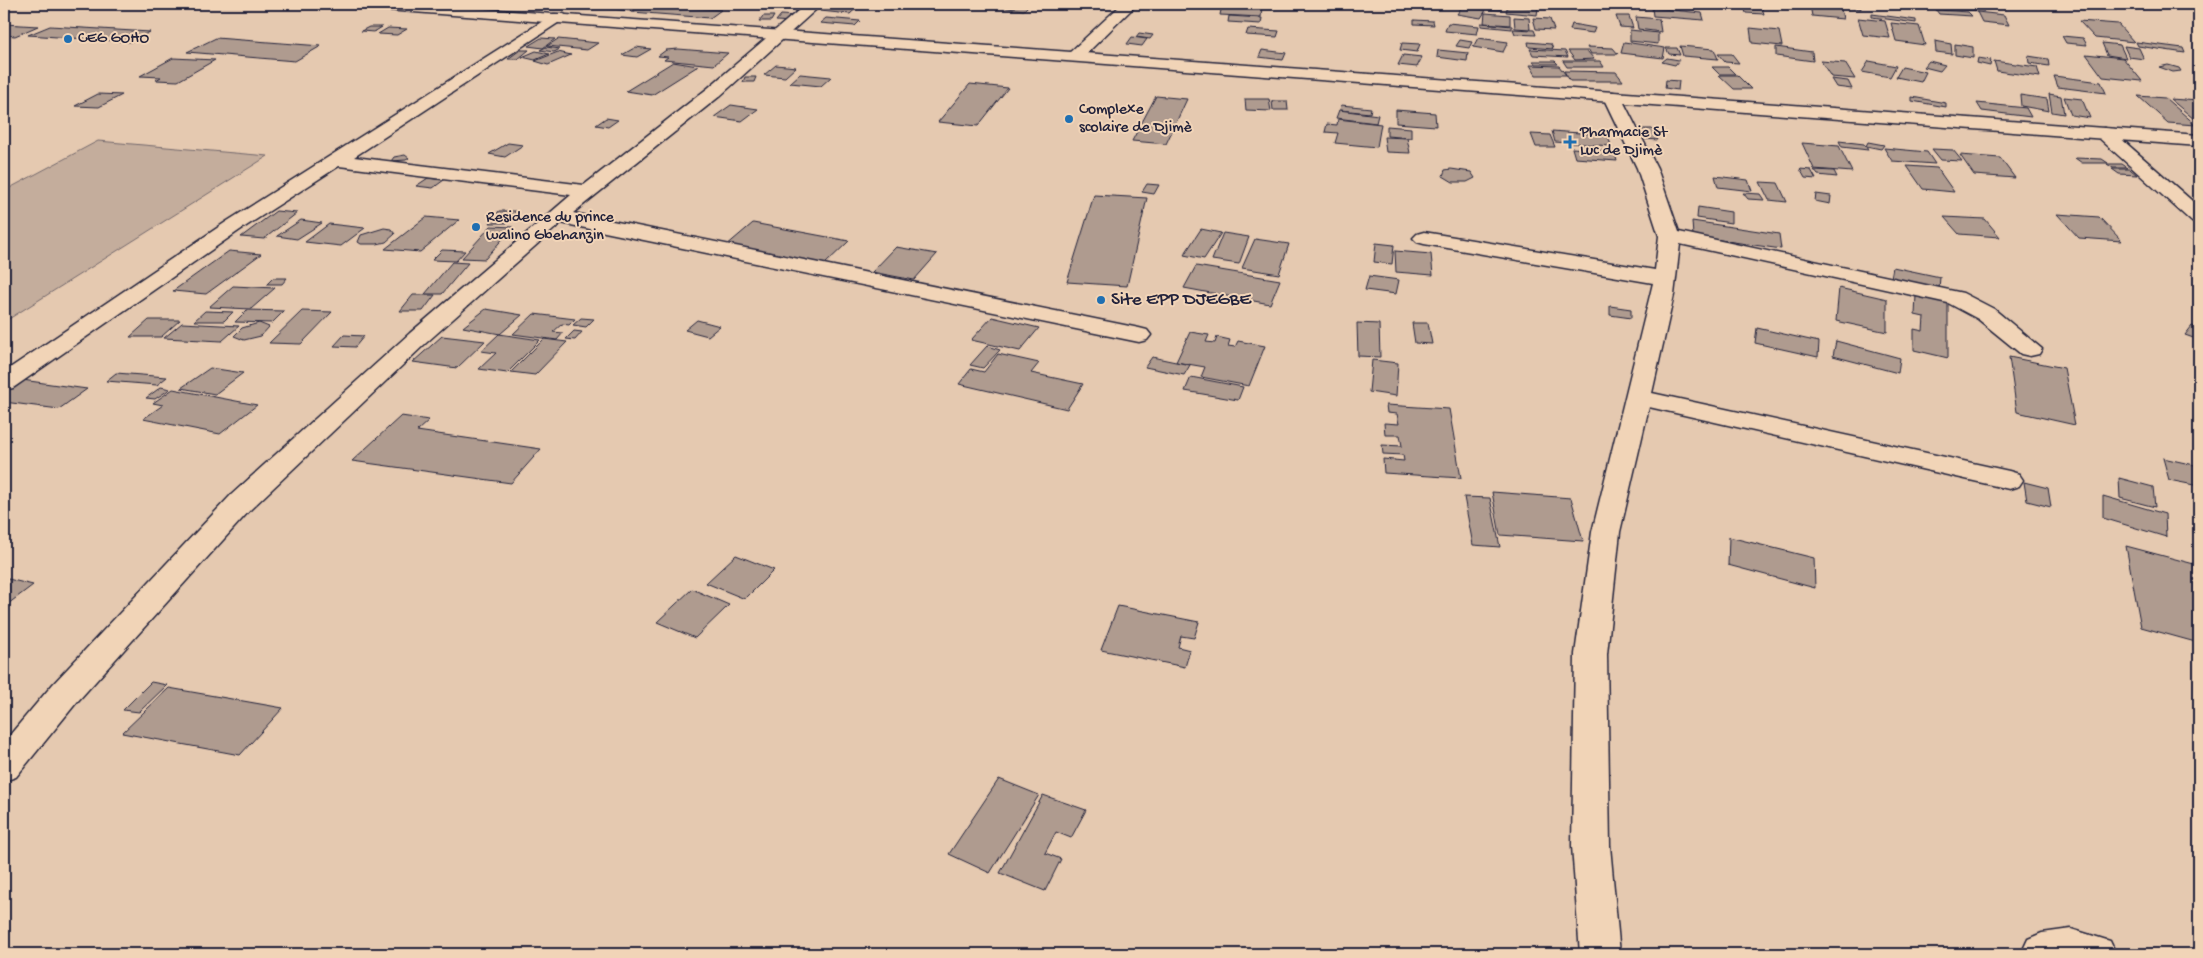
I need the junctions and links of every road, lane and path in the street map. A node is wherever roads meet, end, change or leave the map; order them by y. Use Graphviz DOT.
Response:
graph roads {
  1 [pos="360,4"];
  2 [pos="815,4"];
  3 [pos="1130,4"];
  4 [pos="559,17"];
  5 [pos="780,34"];
  6 [pos="1075,56"];
  7 [pos="1612,97"];
  8 [pos="2104,133"];
  9 [pos="2199,140"];
  10 [pos="336,160"];
  11 [pos="587,191"];
  12 [pos="556,216"];
  13 [pos="2199,218"];
  14 [pos="1670,236"];
  15 [pos="1424,238"];
  16 [pos="1665,278"];
  17 [pos="1139,336"];
  18 [pos="2030,349"];
  19 [pos="4,383"];
  20 [pos="1638,397"];
  21 [pos="2009,480"];
  22 [pos="4,767"];
  23 [pos="1600,954"];
  24 [pos="2041,954"];
  25 [pos="2096,954"];
  1 -- 4 [label="street"];
  2 -- 5 [label="street"];
  3 -- 6 [label="street"];
  4 -- 5 [label="street"];
  4 -- 10 [label="street"];
  5 -- 6 [label="street"];
  5 -- 11 [label="street"];
  6 -- 7 [label="street"];
  7 -- 8 [label="street"];
  7 -- 14 [label="street"];
  8 -- 9 [label="street"];
  8 -- 13 [label="street"];
  10 -- 11 [label="street"];
  10 -- 19 [label="street"];
  11 -- 12 [label="street"];
  12 -- 17 [label="street"];
  12 -- 22 [label="street"];
  14 -- 16 [label="street"];
  14 -- 18 [label="street"];
  15 -- 16 [label="street"];
  16 -- 20 [label="street"];
  20 -- 21 [label="street"];
  20 -- 23 [label="street"];
  24 -- 25 [label="street"];
}
